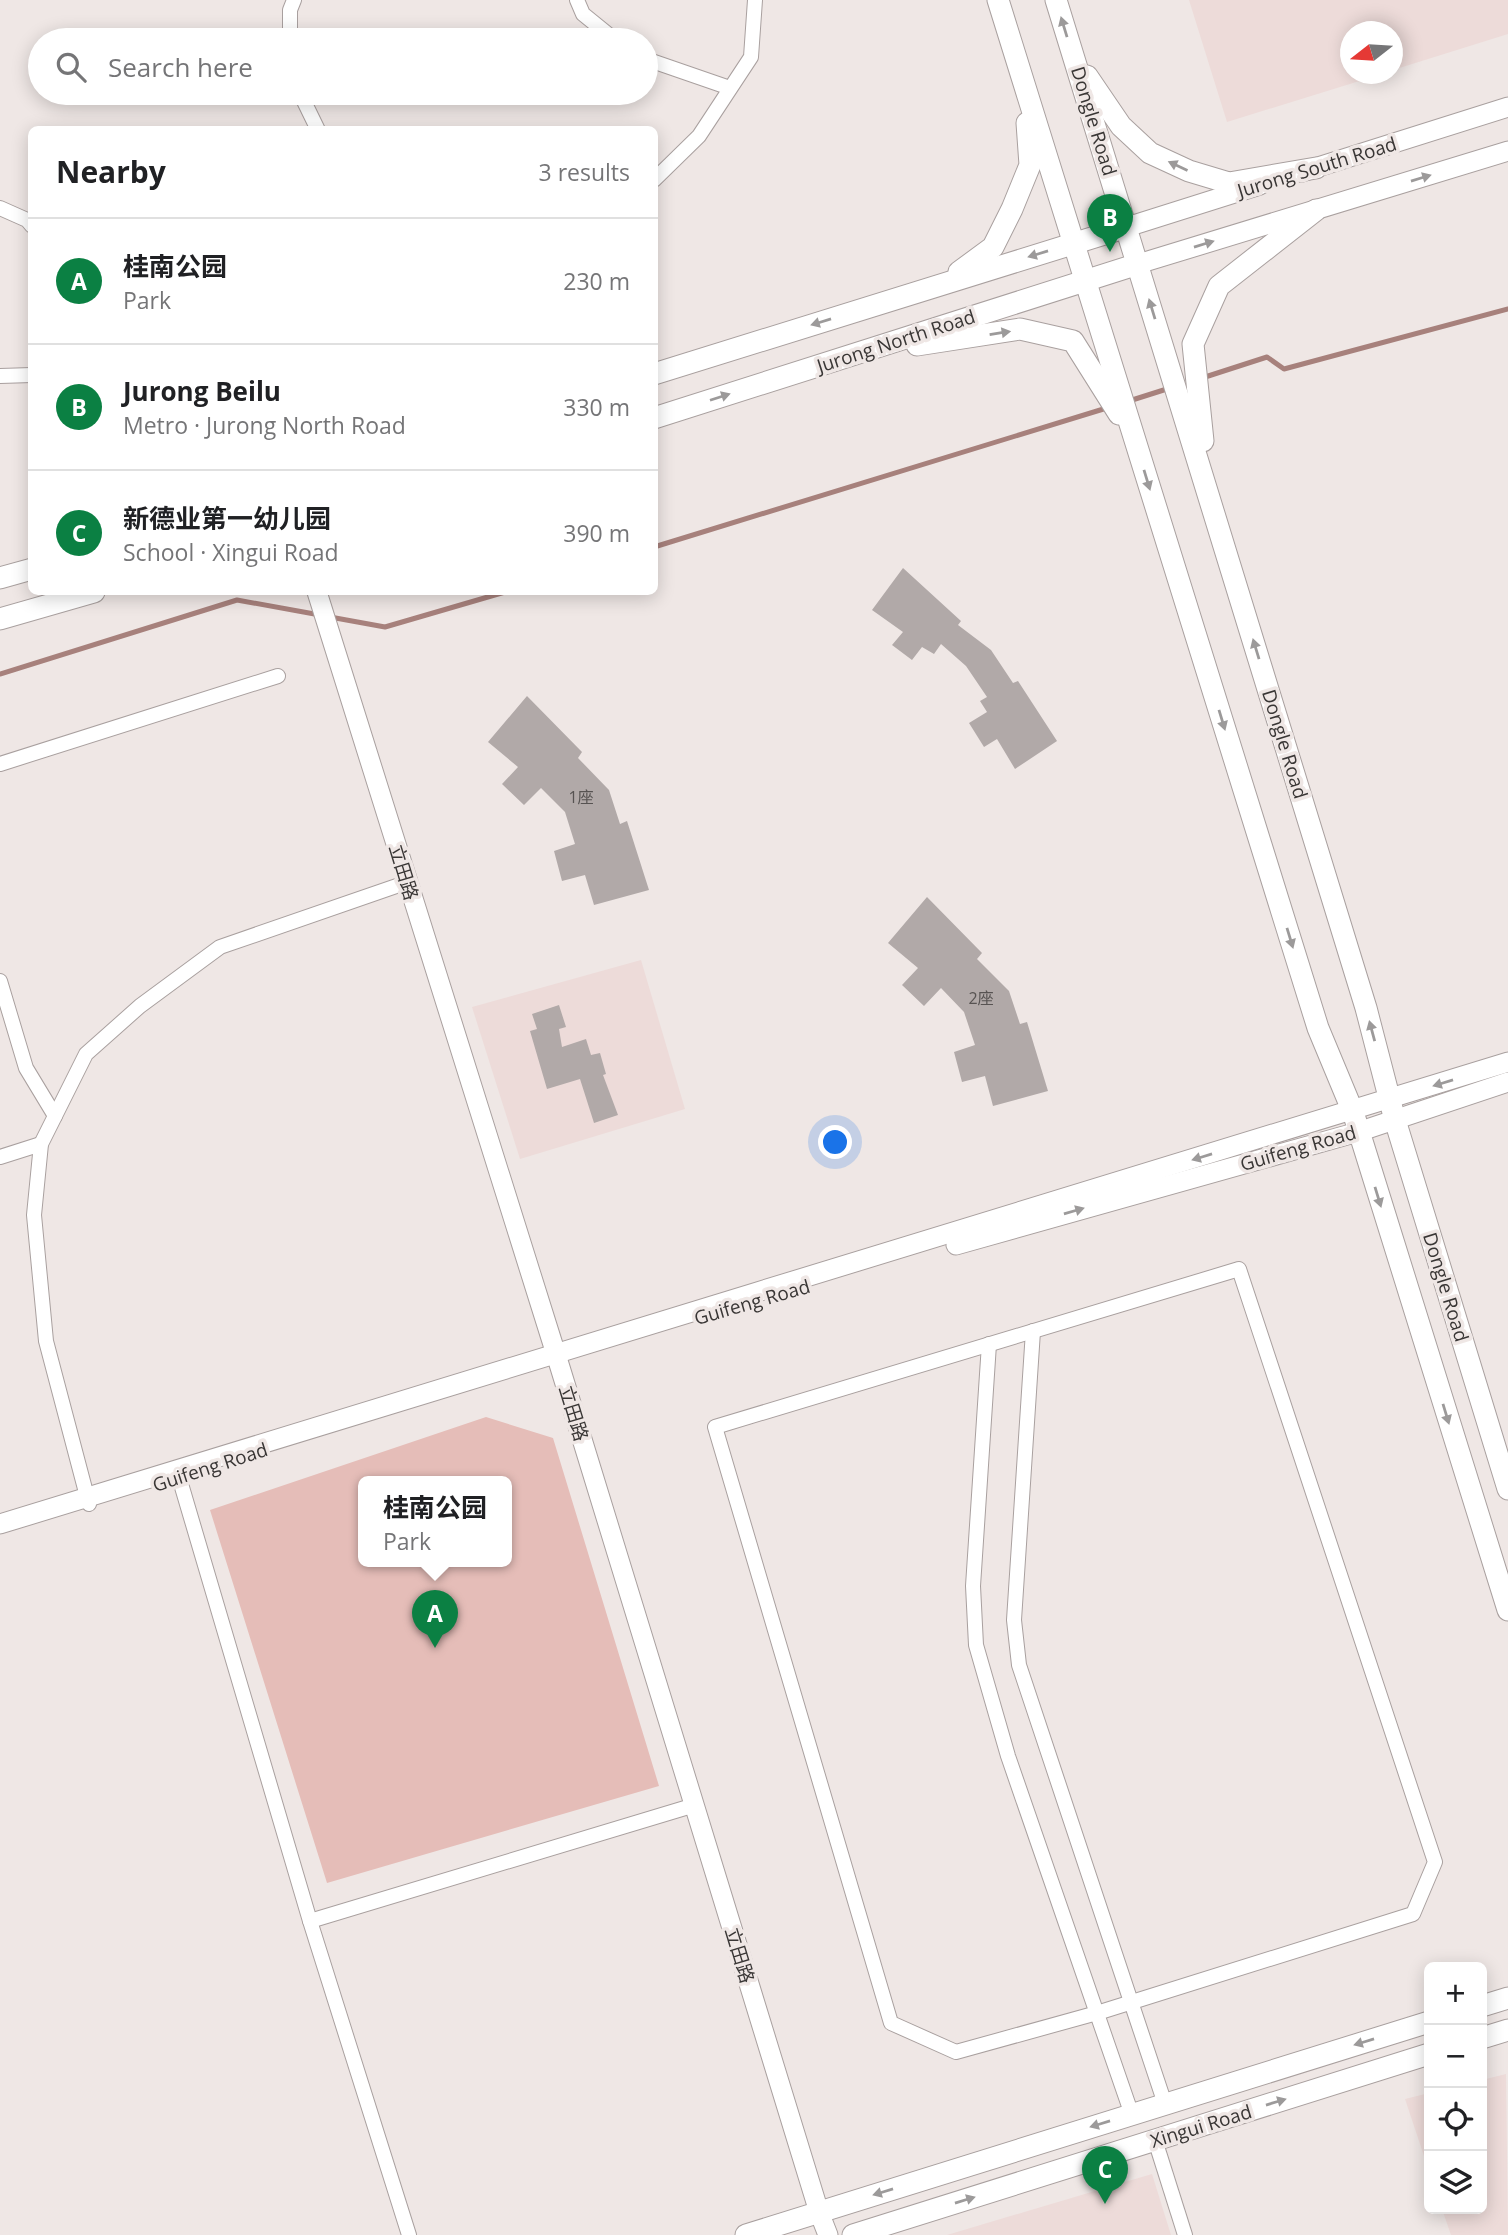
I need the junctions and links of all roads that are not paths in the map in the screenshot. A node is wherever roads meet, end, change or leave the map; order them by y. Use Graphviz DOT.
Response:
graph roads {
  1 [pos="294,0"];
  2 [pos="577,0"];
  3 [pos="755,0"];
  4 [pos="998,0"];
  5 [pos="1056,0"];
  6 [pos="290,28"];
  7 [pos="600,28"];
  8 [pos="1073,54"];
  9 [pos="658,64"];
  10 [pos="1024,86"];
  11 [pos="730,89"];
  12 [pos="306,105"];
  13 [pos="1508,107"];
  14 [pos="316,126"];
  15 [pos="1508,151"];
  16 [pos="1316,167"];
  17 [pos="658,176"];
  18 [pos="0,208"];
  19 [pos="1316,210"];
  20 [pos="28,221"];
  21 [pos="1126,227"];
  22 [pos="1073,243"];
  23 [pos="1138,264"];
  24 [pos="1085,281"];
  25 [pos="943,284"];
  26 [pos="860,353"];
  27 [pos="658,373"];
  28 [pos="28,375"];
  29 [pos="0,376"];
  30 [pos="1113,392"];
  31 [pos="1188,395"];
  32 [pos="658,417"];
  33 [pos="28,570"];
  34 [pos="0,578"];
  35 [pos="84,595"];
  36 [pos="319,597"];
  37 [pos="0,619"];
  38 [pos="278,676"];
  39 [pos="0,764"];
  40 [pos="408,882"];
  41 [pos="0,982"];
  42 [pos="1508,1062"];
  43 [pos="1508,1082"];
  44 [pos="1389,1099"];
  45 [pos="55,1116"];
  46 [pos="1395,1121"];
  47 [pos="1355,1122"];
  48 [pos="41,1144"];
  49 [pos="1,1152"];
  50 [pos="1033,1331"];
  51 [pos="989,1344"];
  52 [pos="556,1354"];
  53 [pos="1504,1462"];
  54 [pos="179,1477"];
  55 [pos="1508,1489"];
  56 [pos="88,1501"];
  57 [pos="0,1524"];
  58 [pos="0,1533"];
  59 [pos="1508,1609"];
  60 [pos="695,1805"];
  61 [pos="310,1921"];
  62 [pos="1508,1998"];
  63 [pos="1131,2001"];
  64 [pos="1487,2004"];
  65 [pos="1097,2013"];
  66 [pos="1424,2024"];
  67 [pos="1508,2029"];
  68 [pos="1487,2036"];
  69 [pos="1424,2056"];
  70 [pos="1165,2104"];
  71 [pos="1132,2115"];
  72 [pos="1155,2140"];
  73 [pos="818,2212"];
  74 [pos="409,2235"];
  75 [pos="746,2235"];
  76 [pos="828,2235"];
  77 [pos="853,2235"];
  78 [pos="1185,2235"];
  1 -- 6 [label="street"];
  2 -- 7 [label="street"];
  3 -- 11 [label="street"];
  4 -- 10 [label="main road"];
  8 -- 5 [label="main road, Dongle Road, one-way"];
  16 -- 8 [label="main road, one-way"];
  8 -- 21 [label="main road, Dongle Road"];
  9 -- 11 [label="street"];
  10 -- 22 [label="main road"];
  10 -- 25 [label="main road"];
  11 -- 17 [label="street"];
  12 -- 14 [label="street"];
  13 -- 16 [label="street, Jurong South Road"];
  19 -- 15 [label="street, one-way"];
  16 -- 21 [label="street, Jurong South Road"];
  18 -- 20 [label="street"];
  23 -- 19 [label="street, one-way"];
  19 -- 31 [label="main road"];
  21 -- 22 [label="main road"];
  21 -- 23 [label="main road, Dongle Road"];
  22 -- 24 [label="main road"];
  22 -- 25 [label="main road, one-way"];
  23 -- 24 [label="main road, Jurong North Road"];
  31 -- 23 [label="main road, Dongle Road, one-way"];
  24 -- 26 [label="main road, Jurong North Road"];
  24 -- 30 [label="main road"];
  25 -- 27 [label="main road, one-way"];
  26 -- 30 [label="main road, one-way"];
  32 -- 26 [label="main road, Jurong North Road, one-way"];
  28 -- 29 [label="street"];
  30 -- 47 [label="main road, one-way"];
  44 -- 31 [label="main road, Dongle Road, one-way"];
  33 -- 34 [label="main road"];
  35 -- 37 [label="main road"];
  36 -- 40 [label="street, 立田路"];
  38 -- 39 [label="street"];
  40 -- 45 [label="street"];
  40 -- 52 [label="street, 立田路"];
  41 -- 45 [label="street"];
  42 -- 44 [label="street, one-way"];
  43 -- 46 [label="street, Guifeng Road"];
  44 -- 46 [label="main road, Dongle Road"];
  44 -- 47 [label="street"];
  45 -- 48 [label="street"];
  46 -- 47 [label="street, Guifeng Road"];
  46 -- 53 [label="main road, Dongle Road"];
  47 -- 52 [label="street, Guifeng Road"];
  47 -- 59 [label="main road, one-way"];
  48 -- 49 [label="street"];
  48 -- 56 [label="street"];
  50 -- 51 [label="street"];
  50 -- 63 [label="street"];
  50 -- 63 [label="street"];
  51 -- 65 [label="street"];
  51 -- 65 [label="street"];
  52 -- 54 [label="street, Guifeng Road"];
  52 -- 56 [label="street"];
  52 -- 60 [label="street, 立田路"];
  53 -- 55 [label="main road, Dongle Road"];
  54 -- 56 [label="street, Guifeng Road"];
  54 -- 61 [label="street"];
  56 -- 57 [label="street"];
  56 -- 58 [label="street, Guifeng Road"];
  60 -- 61 [label="street"];
  60 -- 73 [label="street, 立田路"];
  61 -- 74 [label="street"];
  62 -- 64 [label="main road"];
  63 -- 65 [label="street"];
  63 -- 70 [label="street"];
  65 -- 71 [label="street"];
  66 -- 70 [label="main road, one-way"];
  67 -- 68 [label="main road"];
  72 -- 69 [label="main road, Xingui Road, one-way"];
  70 -- 71 [label="main road"];
  71 -- 73 [label="main road, one-way"];
  77 -- 72 [label="main road, Xingui Road, one-way"];
  72 -- 78 [label="street"];
  73 -- 75 [label="main road"];
  73 -- 76 [label="street, 立田路"];
}
